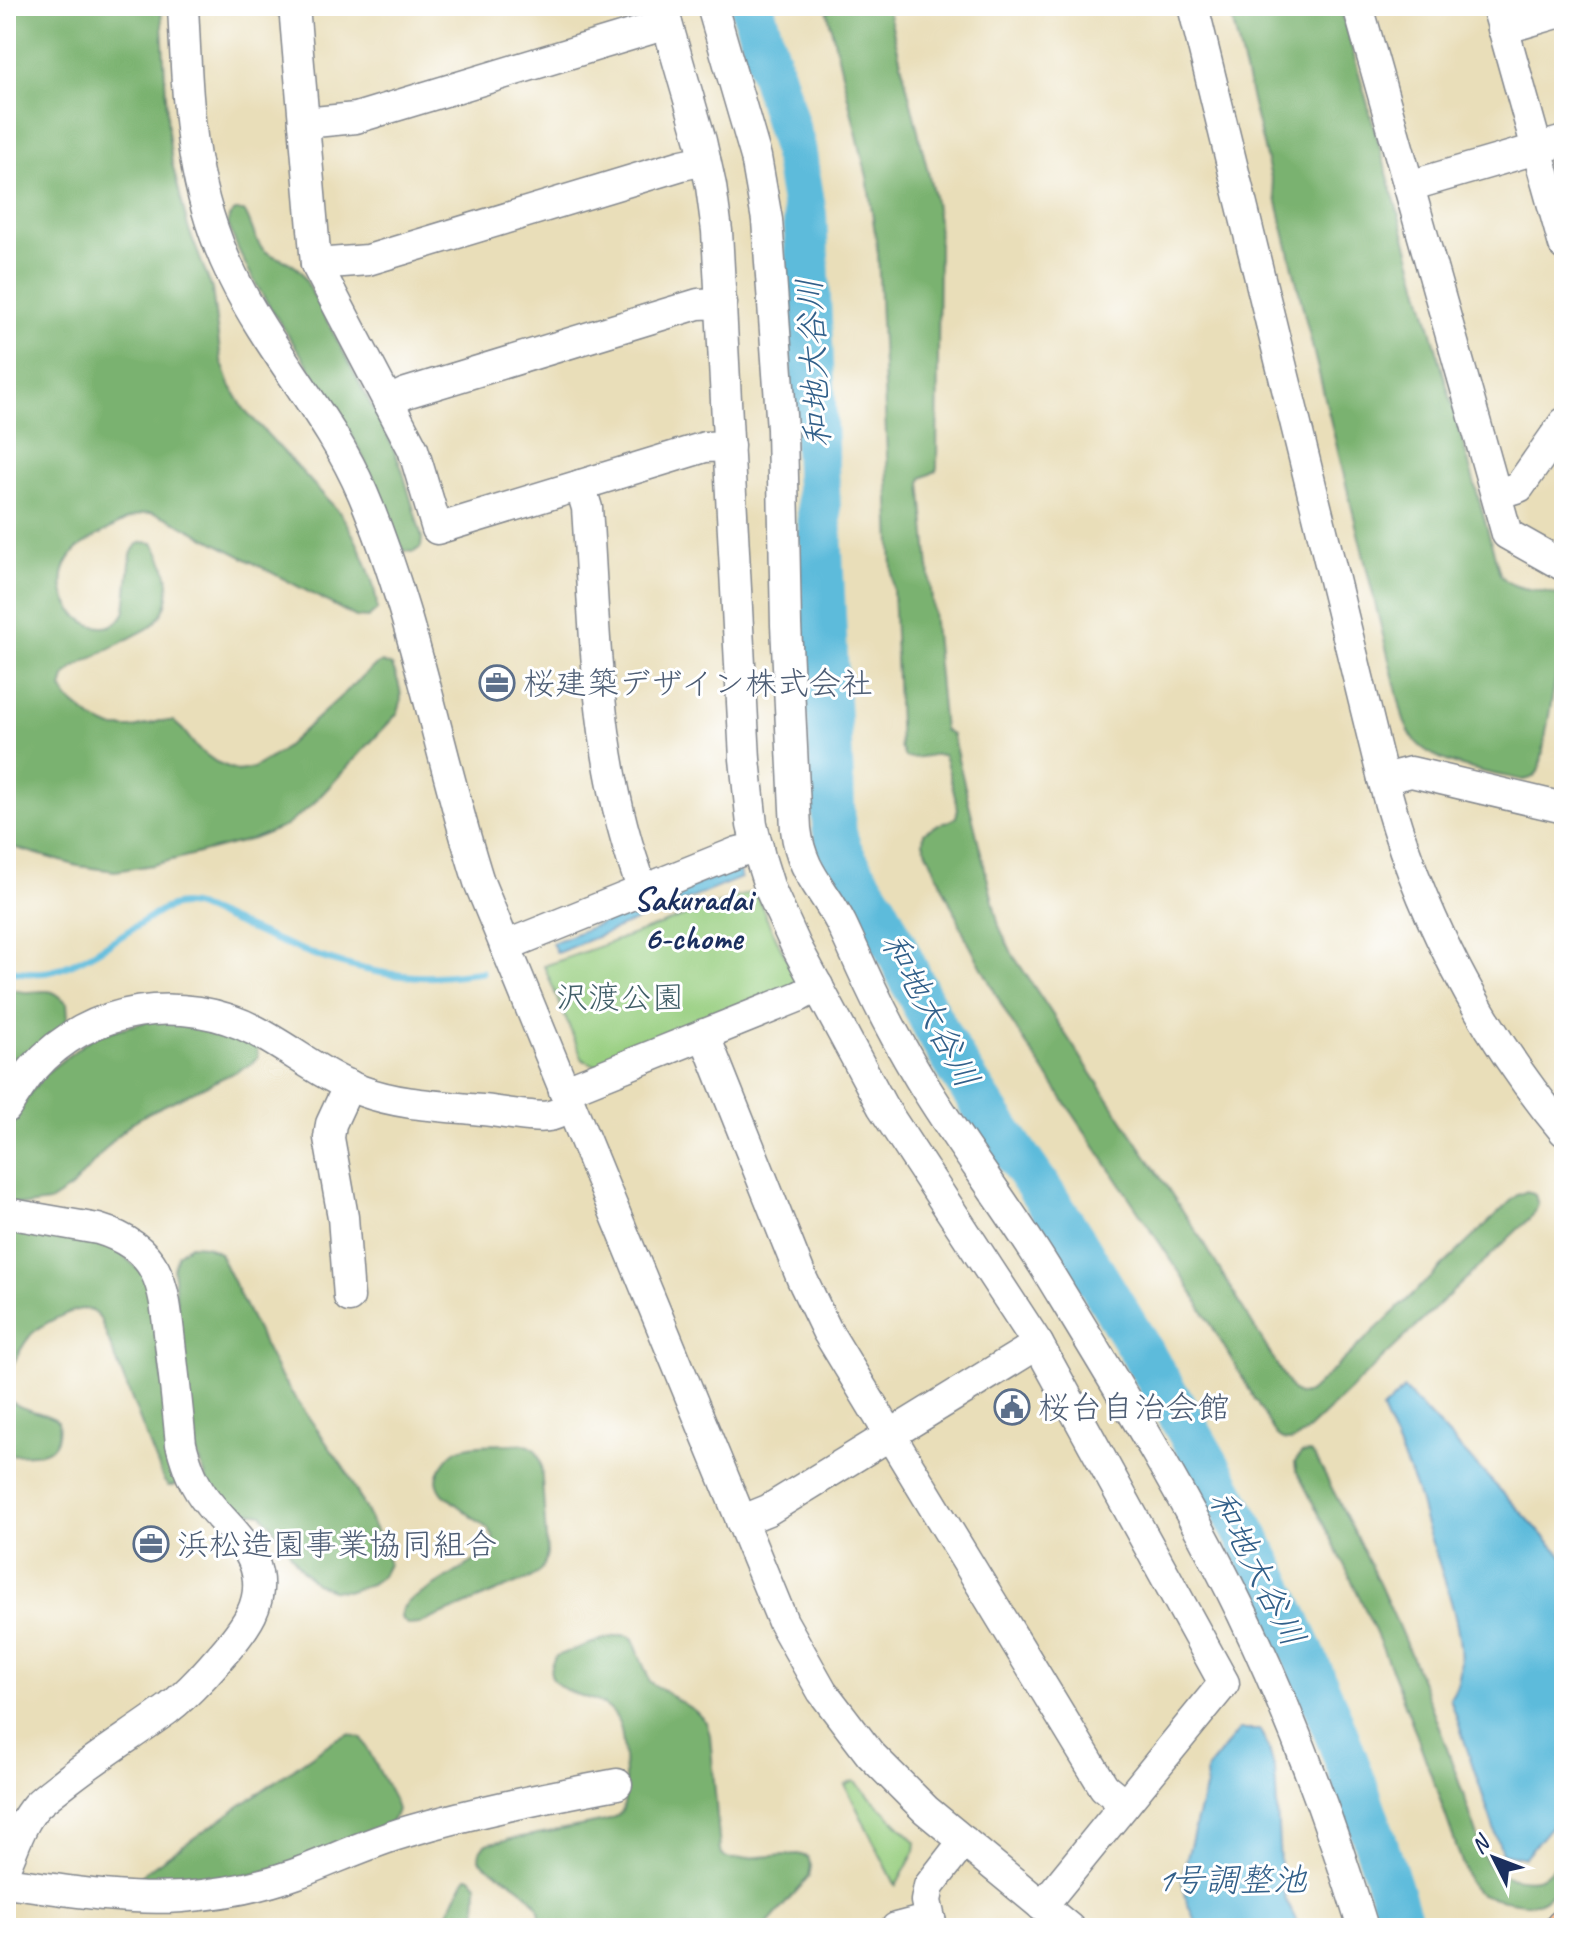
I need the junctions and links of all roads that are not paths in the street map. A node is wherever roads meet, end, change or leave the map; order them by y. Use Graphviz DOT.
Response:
graph roads {
  1 [pos="183,6"];
  2 [pos="294,6"];
  3 [pos="712,6"];
  4 [pos="1193,6"];
  5 [pos="1358,6"];
  6 [pos="1564,11"];
  7 [pos="665,15"];
  8 [pos="1500,17"];
  9 [pos="304,123"];
  10 [pos="1550,145"];
  11 [pos="705,160"];
  12 [pos="1409,186"];
  13 [pos="1564,245"];
  14 [pos="316,264"];
  15 [pos="722,303"];
  16 [pos="388,402"];
  17 [pos="1564,423"];
  18 [pos="729,446"];
  19 [pos="580,485"];
  20 [pos="1496,494"];
  21 [pos="1564,566"];
  22 [pos="1383,779"];
  23 [pos="1564,808"];
  24 [pos="758,847"];
  25 [pos="643,890"];
  26 [pos="505,946"];
  27 [pos="818,986"];
  28 [pos="704,1034"];
  29 [pos="349,1085"];
  30 [pos="568,1099"];
  31 [pos="6,1108"];
  32 [pos="1564,1131"];
  33 [pos="6,1213"];
  34 [pos="349,1297"];
  35 [pos="1038,1344"];
  36 [pos="890,1436"];
  37 [pos="741,1521"];
  38 [pos="617,1784"];
  39 [pos="1125,1804"];
  40 [pos="964,1841"];
  41 [pos="6,1865"];
  42 [pos="6,1882"];
  43 [pos="1042,1906"];
  44 [pos="931,1924"];
  45 [pos="896,1928"];
  46 [pos="1069,1928"];
  47 [pos="1363,1928"];
  1 -- 26 [label="street"];
  2 -- 9 [label="street"];
  3 -- 47 [label="street"];
  4 -- 22 [label="street"];
  5 -- 12 [label="street"];
  6 -- 8 [label="street"];
  7 -- 9 [label="street"];
  7 -- 11 [label="street"];
  8 -- 10 [label="street"];
  9 -- 14 [label="street"];
  10 -- 12 [label="street"];
  10 -- 13 [label="street"];
  11 -- 14 [label="street"];
  11 -- 15 [label="street"];
  12 -- 20 [label="street"];
  14 -- 16 [label="street"];
  15 -- 16 [label="street"];
  15 -- 18 [label="street"];
  16 -- 19 [label="street"];
  17 -- 20 [label="street"];
  18 -- 19 [label="street"];
  18 -- 24 [label="street"];
  19 -- 25 [label="street"];
  20 -- 21 [label="street"];
  22 -- 23 [label="street"];
  22 -- 32 [label="street"];
  24 -- 25 [label="street"];
  24 -- 27 [label="street"];
  25 -- 26 [label="street"];
  26 -- 30 [label="street"];
  27 -- 28 [label="street"];
  27 -- 35 [label="street"];
  28 -- 30 [label="street"];
  28 -- 36 [label="street"];
  29 -- 30 [label="street"];
  29 -- 31 [label="street"];
  29 -- 34 [label="street"];
  30 -- 37 [label="street"];
  33 -- 41 [label="street"];
  35 -- 36 [label="street"];
  35 -- 39 [label="street"];
  36 -- 37 [label="street"];
  36 -- 39 [label="street"];
  37 -- 40 [label="street"];
  38 -- 42 [label="street"];
  39 -- 43 [label="street"];
  40 -- 43 [label="street"];
  40 -- 44 [label="street"];
  43 -- 46 [label="street"];
  44 -- 45 [label="street"];
}
